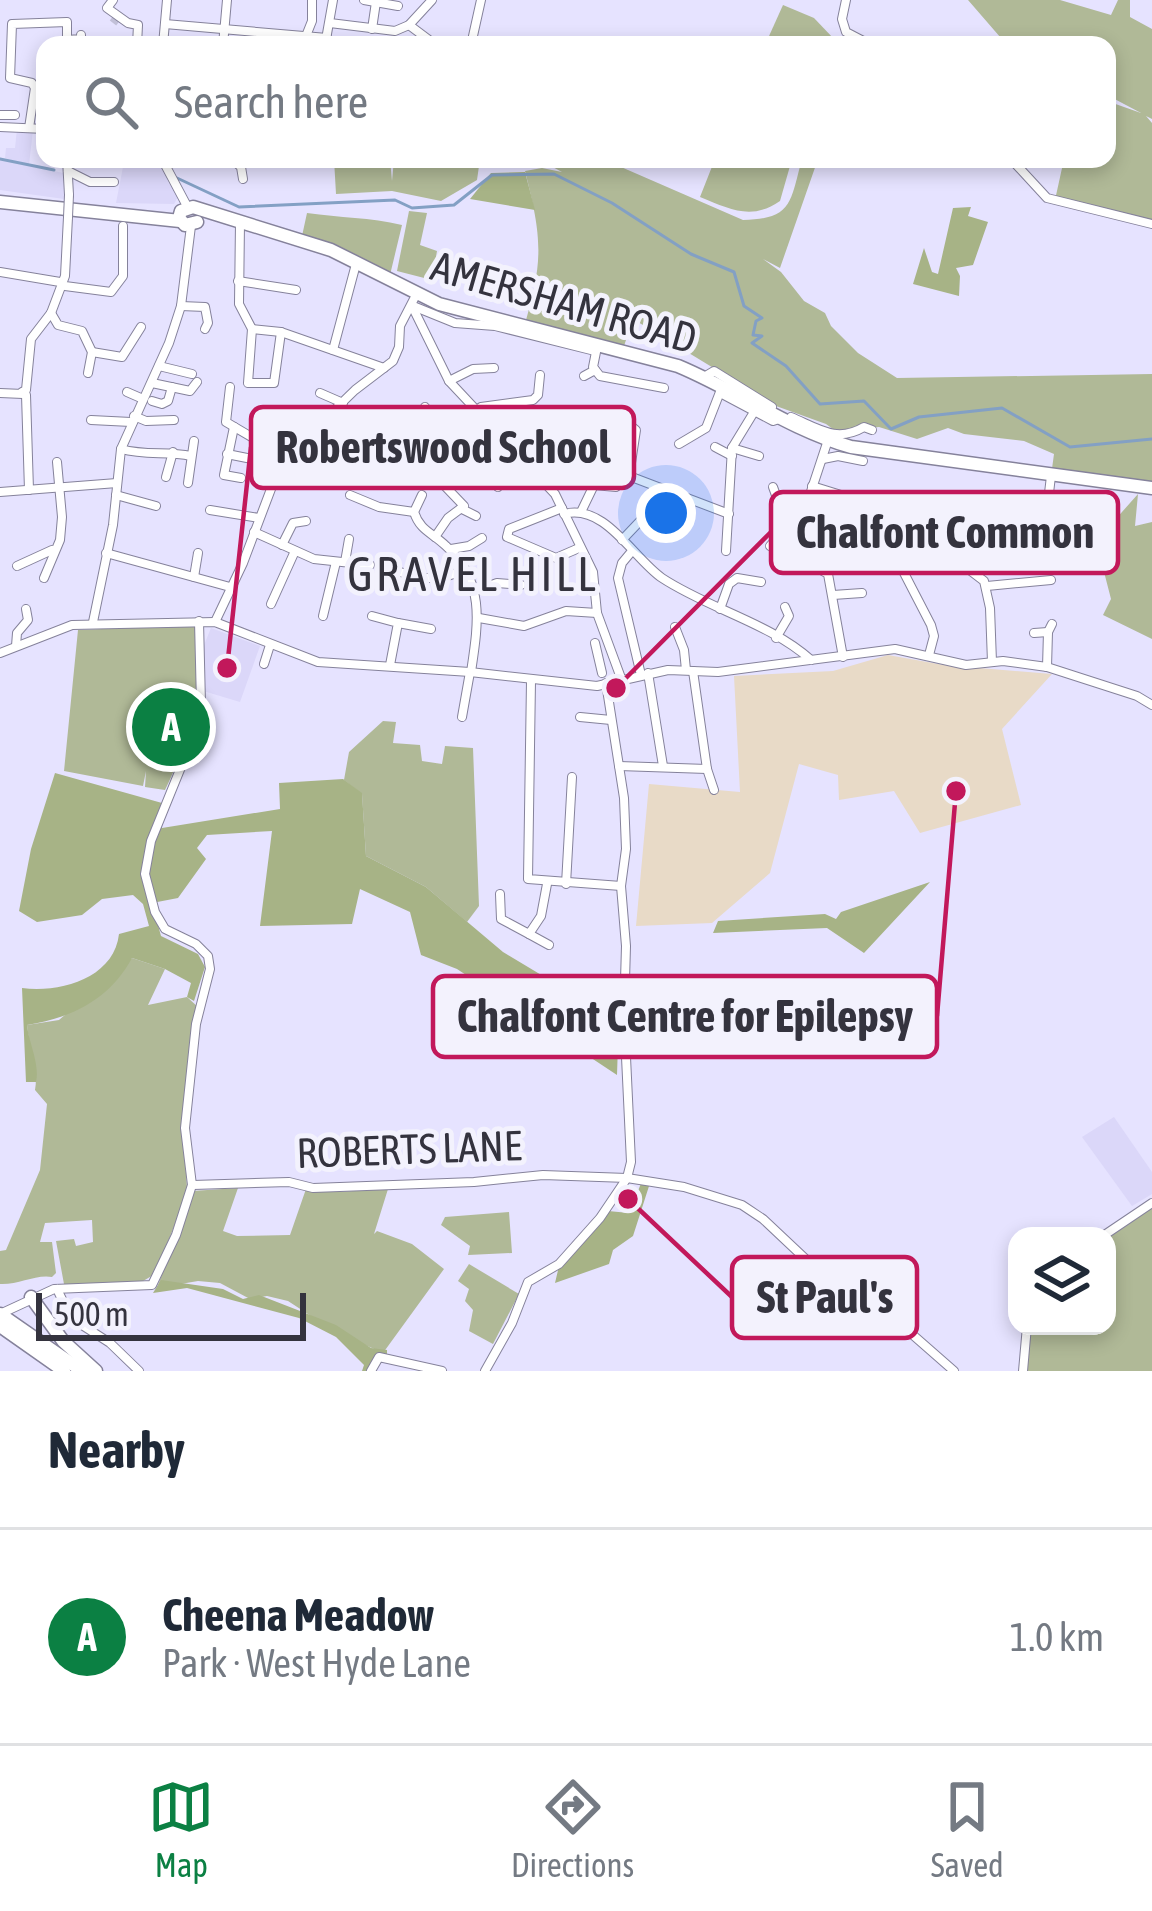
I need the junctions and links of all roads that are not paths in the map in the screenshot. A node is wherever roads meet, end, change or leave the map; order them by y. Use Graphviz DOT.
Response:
graph roads {
  1 [pos="112,0"];
  2 [pos="167,0"];
  3 [pos="227,0"];
  4 [pos="311,0"];
  5 [pos="333,0"];
  6 [pos="364,0"];
  7 [pos="432,0"];
  8 [pos="481,0"];
  9 [pos="846,0"];
  10 [pos="376,2"];
  11 [pos="392,3"];
  12 [pos="330,23"];
  13 [pos="165,24"];
  14 [pos="409,25"];
  15 [pos="372,29"];
  16 [pos="225,30"];
  17 [pos="270,32"];
  18 [pos="67,36"];
  19 [pos="137,36"];
  20 [pos="164,36"];
  21 [pos="224,36"];
  22 [pos="270,36"];
  23 [pos="306,36"];
  24 [pos="327,36"];
  25 [pos="424,36"];
  26 [pos="473,36"];
  27 [pos="854,36"];
  28 [pos="32,105"];
  29 [pos="36,105"];
  30 [pos="0,115"];
  31 [pos="15,115"];
  32 [pos="0,127"];
  33 [pos="29,128"];
  34 [pos="36,128"];
  35 [pos="166,168"];
  36 [pos="242,168"];
  37 [pos="1019,168"];
  38 [pos="68,171"];
  39 [pos="243,179"];
  40 [pos="114,182"];
  41 [pos="0,199"];
  42 [pos="189,216"];
  43 [pos="240,223"];
  44 [pos="1152,224"];
  45 [pos="123,226"];
  46 [pos="356,264"];
  47 [pos="0,272"];
  48 [pos="238,281"];
  49 [pos="63,284"];
  50 [pos="296,290"];
  51 [pos="111,292"];
  52 [pos="414,300"];
  53 [pos="117,303"];
  54 [pos="181,306"];
  55 [pos="51,313"];
  56 [pos="141,327"];
  57 [pos="252,328"];
  58 [pos="205,329"];
  59 [pos="281,332"];
  60 [pos="596,348"];
  61 [pos="334,350"];
  62 [pos="92,352"];
  63 [pos="159,366"];
  64 [pos="678,366"];
  65 [pos="386,368"];
  66 [pos="494,368"];
  67 [pos="595,370"];
  68 [pos="88,373"];
  69 [pos="541,375"];
  70 [pos="584,376"];
  71 [pos="704,377"];
  72 [pos="449,381"];
  73 [pos="152,383"];
  74 [pos="172,387"];
  75 [pos="230,387"];
  76 [pos="664,388"];
  77 [pos="127,392"];
  78 [pos="720,392"];
  79 [pos="0,393"];
  80 [pos="25,393"];
  81 [pos="320,393"];
  82 [pos="148,400"];
  83 [pos="340,406"];
  84 [pos="424,407"];
  85 [pos="475,411"];
  86 [pos="754,412"];
  87 [pos="132,419"];
  88 [pos="779,419"];
  89 [pos="91,420"];
  90 [pos="174,420"];
  91 [pos="488,424"];
  92 [pos="234,428"];
  93 [pos="872,430"];
  94 [pos="532,431"];
  95 [pos="828,440"];
  96 [pos="194,441"];
  97 [pos="680,444"];
  98 [pos="715,446"];
  99 [pos="121,449"];
  100 [pos="460,451"];
  101 [pos="173,452"];
  102 [pos="291,452"];
  103 [pos="732,452"];
  104 [pos="227,454"];
  105 [pos="395,455"];
  106 [pos="191,456"];
  107 [pos="760,456"];
  108 [pos="252,459"];
  109 [pos="822,459"];
  110 [pos="863,461"];
  111 [pos="57,462"];
  112 [pos="283,465"];
  113 [pos="525,465"];
  114 [pos="437,466"];
  115 [pos="629,476"];
  116 [pos="1051,476"];
  117 [pos="166,477"];
  118 [pos="241,478"];
  119 [pos="441,482"];
  120 [pos="117,483"];
  121 [pos="188,483"];
  122 [pos="317,484"];
  123 [pos="594,485"];
  124 [pos="812,486"];
  125 [pos="498,487"];
  126 [pos="773,487"];
  127 [pos="59,488"];
  128 [pos="1152,488"];
  129 [pos="28,490"];
  130 [pos="0,492"];
  131 [pos="116,495"];
  132 [pos="350,495"];
  133 [pos="422,495"];
  134 [pos="841,496"];
  135 [pos="806,504"];
  136 [pos="1066,505"];
  137 [pos="156,506"];
  138 [pos="1047,506"];
  139 [pos="462,509"];
  140 [pos="210,510"];
  141 [pos="563,511"];
  142 [pos="414,512"];
  143 [pos="581,512"];
  144 [pos="729,514"];
  145 [pos="476,516"];
  146 [pos="1078,517"];
  147 [pos="259,518"];
  148 [pos="654,518"];
  149 [pos="306,521"];
  150 [pos="801,524"];
  151 [pos="1005,530"];
  152 [pos="824,531"];
  153 [pos="254,532"];
  154 [pos="1044,536"];
  155 [pos="435,537"];
  156 [pos="482,538"];
  157 [pos="349,539"];
  158 [pos="622,540"];
  159 [pos="794,543"];
  160 [pos="282,544"];
  161 [pos="770,546"];
  162 [pos="579,548"];
  163 [pos="451,549"];
  164 [pos="52,550"];
  165 [pos="632,550"];
  166 [pos="296,551"];
  167 [pos="726,551"];
  168 [pos="986,551"];
  169 [pos="106,553"];
  170 [pos="199,553"];
  171 [pos="951,556"];
  172 [pos="340,562"];
  173 [pos="370,565"];
  174 [pos="17,566"];
  175 [pos="384,567"];
  176 [pos="465,569"];
  177 [pos="194,577"];
  178 [pos="44,578"];
  179 [pos="1051,580"];
  180 [pos="761,582"];
  181 [pos="520,585"];
  182 [pos="987,586"];
  183 [pos="230,587"];
  184 [pos="475,591"];
  185 [pos="862,593"];
  186 [pos="833,596"];
  187 [pos="271,604"];
  188 [pos="785,608"];
  189 [pos="720,609"];
  190 [pos="26,610"];
  191 [pos="597,613"];
  192 [pos="323,616"];
  193 [pos="372,616"];
  194 [pos="479,619"];
  195 [pos="200,621"];
  196 [pos="93,622"];
  197 [pos="215,622"];
  198 [pos="398,623"];
  199 [pos="674,627"];
  200 [pos="431,629"];
  201 [pos="1034,633"];
  202 [pos="776,638"];
  203 [pos="270,645"];
  204 [pos="609,645"];
  205 [pos="16,646"];
  206 [pos="0,653"];
  207 [pos="929,655"];
  208 [pos="843,657"];
  209 [pos="812,661"];
  210 [pos="992,662"];
  211 [pos="264,664"];
  212 [pos="390,665"];
  213 [pos="1047,667"];
  214 [pos="689,670"];
  215 [pos="471,672"];
  216 [pos="645,674"];
  217 [pos="604,678"];
  218 [pos="621,678"];
  219 [pos="531,681"];
  220 [pos="1152,705"];
  221 [pos="462,717"];
  222 [pos="580,717"];
  223 [pos="611,720"];
  224 [pos="619,766"];
  225 [pos="663,766"];
  226 [pos="707,770"];
  227 [pos="572,777"];
  228 [pos="714,790"];
  229 [pos="547,884"];
  230 [pos="566,884"];
  231 [pos="621,886"];
  232 [pos="500,894"];
  233 [pos="529,934"];
  234 [pos="549,945"];
  235 [pos="627,1178"];
  236 [pos="192,1185"];
  237 [pos="1152,1203"];
  238 [pos="1116,1227"];
  239 [pos="57,1289"];
  240 [pos="31,1297"];
  241 [pos="0,1314"];
  242 [pos="0,1326"];
  243 [pos="1026,1335"];
  244 [pos="64,1371"];
  245 [pos="82,1371"];
  246 [pos="96,1371"];
  247 [pos="139,1371"];
  248 [pos="371,1371"];
  249 [pos="442,1371"];
  250 [pos="485,1371"];
  251 [pos="954,1371"];
  252 [pos="1023,1371"];
  1 -- 19 [label="street"];
  2 -- 13 [label="street"];
  3 -- 16 [label="street"];
  4 -- 23 [label="street"];
  5 -- 12 [label="street"];
  6 -- 10 [label="street"];
  7 -- 14 [label="street"];
  8 -- 26 [label="street"];
  9 -- 27 [label="street"];
  10 -- 11 [label="street"];
  10 -- 15 [label="street"];
  12 -- 15 [label="street"];
  12 -- 24 [label="street"];
  13 -- 16 [label="street"];
  13 -- 20 [label="street"];
  14 -- 15 [label="street"];
  14 -- 25 [label="street"];
  16 -- 17 [label="street"];
  16 -- 21 [label="street"];
  17 -- 22 [label="street"];
  17 -- 23 [label="street"];
  18 -- 28 [label="street"];
  28 -- 29 [label="street"];
  28 -- 33 [label="street"];
  30 -- 31 [label="street"];
  30 -- 32 [label="street"];
  32 -- 33 [label="street"];
  33 -- 34 [label="street"];
  35 -- 42 [label="street"];
  36 -- 39 [label="street"];
  37 -- 44 [label="street"];
  38 -- 40 [label="street"];
  38 -- 49 [label="street, bridge"];
  41 -- 42 [label="highway, AMERSHAM ROAD"];
  42 -- 43 [label="highway, AMERSHAM ROAD"];
  42 -- 54 [label="street"];
  43 -- 46 [label="highway, AMERSHAM ROAD"];
  43 -- 48 [label="street"];
  45 -- 51 [label="street"];
  46 -- 52 [label="highway, AMERSHAM ROAD"];
  46 -- 61 [label="street"];
  47 -- 49 [label="street"];
  48 -- 50 [label="street"];
  48 -- 57 [label="street"];
  49 -- 51 [label="street"];
  49 -- 55 [label="street"];
  51 -- 53 [label="street"];
  52 -- 60 [label="highway, AMERSHAM ROAD"];
  52 -- 65 [label="street"];
  52 -- 72 [label="street"];
  54 -- 58 [label="street"];
  54 -- 63 [label="street"];
  55 -- 62 [label="street"];
  55 -- 80 [label="street"];
  56 -- 62 [label="street"];
  57 -- 59 [label="street"];
  57 -- 59 [label="street"];
  59 -- 61 [label="street"];
  60 -- 64 [label="highway, AMERSHAM ROAD"];
  60 -- 67 [label="street"];
  61 -- 65 [label="street"];
  62 -- 68 [label="street"];
  63 -- 73 [label="street"];
  63 -- 74 [label="street"];
  64 -- 71 [label="highway, AMERSHAM ROAD"];
  64 -- 78 [label="street"];
  65 -- 83 [label="street"];
  66 -- 72 [label="street"];
  67 -- 70 [label="street"];
  67 -- 76 [label="street"];
  69 -- 85 [label="street"];
  71 -- 88 [label="highway, AMERSHAM ROAD"];
  71 -- 93 [label="street"];
  72 -- 85 [label="street"];
  73 -- 74 [label="street"];
  73 -- 82 [label="street"];
  74 -- 82 [label="street"];
  75 -- 92 [label="street"];
  77 -- 82 [label="street"];
  78 -- 86 [label="street"];
  78 -- 97 [label="street"];
  79 -- 80 [label="street"];
  80 -- 129 [label="street"];
  81 -- 83 [label="street"];
  82 -- 87 [label="street"];
  83 -- 102 [label="street"];
  83 -- 105 [label="street"];
  84 -- 100 [label="street"];
  85 -- 91 [label="street"];
  86 -- 88 [label="street"];
  86 -- 103 [label="street"];
  87 -- 89 [label="street"];
  87 -- 90 [label="street"];
  87 -- 99 [label="street"];
  88 -- 95 [label="highway, AMERSHAM ROAD"];
  91 -- 100 [label="street"];
  91 -- 113 [label="street"];
  92 -- 102 [label="street"];
  92 -- 104 [label="street"];
  94 -- 113 [label="street"];
  95 -- 109 [label="street"];
  95 -- 116 [label="highway, AMERSHAM ROAD"];
  96 -- 106 [label="street"];
  98 -- 103 [label="street"];
  99 -- 101 [label="street"];
  99 -- 120 [label="street"];
  100 -- 114 [label="street"];
  100 -- 125 [label="street"];
  101 -- 106 [label="street"];
  101 -- 117 [label="street"];
  102 -- 112 [label="street"];
  103 -- 107 [label="street"];
  103 -- 144 [label="street"];
  104 -- 108 [label="street"];
  104 -- 118 [label="street"];
  106 -- 121 [label="street"];
  109 -- 110 [label="street"];
  109 -- 124 [label="street"];
  111 -- 127 [label="street"];
  112 -- 122 [label="street"];
  112 -- 147 [label="street"];
  113 -- 141 [label="street"];
  115 -- 123 [label="street"];
  115 -- 123 [label="street"];
  115 -- 144 [label="street"];
  116 -- 128 [label="highway, AMERSHAM ROAD"];
  116 -- 138 [label="street"];
  119 -- 139 [label="street"];
  120 -- 127 [label="street"];
  120 -- 131 [label="street"];
  123 -- 143 [label="street"];
  124 -- 134 [label="street"];
  124 -- 135 [label="street"];
  126 -- 135 [label="street"];
  127 -- 129 [label="street"];
  127 -- 164 [label="street"];
  129 -- 130 [label="street"];
  131 -- 137 [label="street"];
  131 -- 169 [label="street"];
  132 -- 142 [label="street"];
  133 -- 142 [label="street"];
  135 -- 150 [label="street"];
  136 -- 138 [label="street"];
  138 -- 154 [label="street"];
  139 -- 145 [label="street"];
  139 -- 155 [label="street"];
  140 -- 147 [label="street"];
  141 -- 143 [label="street"];
  141 -- 162 [label="street"];
  141 -- 162 [label="street"];
  142 -- 155 [label="street"];
  143 -- 158 [label="street"];
  144 -- 167 [label="street"];
  146 -- 154 [label="street"];
  147 -- 153 [label="street"];
  148 -- 158 [label="street"];
  149 -- 160 [label="street"];
  150 -- 152 [label="street"];
  150 -- 159 [label="street"];
  151 -- 154 [label="street"];
  153 -- 160 [label="street"];
  153 -- 183 [label="street"];
  155 -- 163 [label="street"];
  156 -- 163 [label="street"];
  157 -- 172 [label="street"];
  158 -- 165 [label="street"];
  159 -- 161 [label="street"];
  159 -- 186 [label="street"];
  160 -- 166 [label="street"];
  162 -- 191 [label="street"];
  163 -- 176 [label="street"];
  164 -- 174 [label="street"];
  164 -- 178 [label="street"];
  165 -- 189 [label="street"];
  165 -- 216 [label="street"];
  166 -- 172 [label="street"];
  166 -- 187 [label="street"];
  168 -- 171 [label="street"];
  169 -- 177 [label="street"];
  169 -- 196 [label="street"];
  170 -- 177 [label="street"];
  171 -- 182 [label="street"];
  171 -- 207 [label="street"];
  172 -- 173 [label="street"];
  172 -- 192 [label="street"];
  175 -- 176 [label="street"];
  176 -- 184 [label="street"];
  177 -- 183 [label="street"];
  179 -- 182 [label="street"];
  180 -- 189 [label="street"];
  181 -- 184 [label="street"];
  182 -- 210 [label="street"];
  183 -- 197 [label="street"];
  184 -- 194 [label="street"];
  185 -- 186 [label="street"];
  186 -- 208 [label="street"];
  188 -- 202 [label="street"];
  189 -- 202 [label="street"];
  190 -- 205 [label="street"];
  191 -- 194 [label="street"];
  191 -- 204 [label="street"];
  193 -- 198 [label="street"];
  194 -- 215 [label="street"];
  195 -- 196 [label="street"];
  195 -- 197 [label="street"];
  195 -- 236 [label="street"];
  196 -- 205 [label="street"];
  197 -- 203 [label="street"];
  198 -- 200 [label="street"];
  198 -- 212 [label="street"];
  199 -- 214 [label="street"];
  201 -- 213 [label="street"];
  202 -- 209 [label="street"];
  203 -- 211 [label="street"];
  203 -- 212 [label="street"];
  204 -- 217 [label="street"];
  204 -- 218 [label="street"];
  205 -- 206 [label="street"];
  207 -- 208 [label="street"];
  207 -- 210 [label="street"];
  208 -- 209 [label="street"];
  209 -- 214 [label="street"];
  210 -- 213 [label="street"];
  212 -- 215 [label="street"];
  213 -- 220 [label="street"];
  214 -- 216 [label="street"];
  214 -- 226 [label="street"];
  215 -- 219 [label="street"];
  215 -- 221 [label="street"];
  216 -- 218 [label="street"];
  216 -- 225 [label="street"];
  217 -- 218 [label="street"];
  217 -- 219 [label="street"];
  217 -- 223 [label="street"];
  219 -- 229 [label="street"];
  222 -- 223 [label="street"];
  223 -- 224 [label="street"];
  224 -- 225 [label="street"];
  224 -- 231 [label="street"];
  225 -- 226 [label="street"];
  226 -- 228 [label="street"];
  227 -- 230 [label="street"];
  229 -- 230 [label="street"];
  229 -- 233 [label="street"];
  230 -- 231 [label="street"];
  231 -- 235 [label="street"];
  232 -- 233 [label="street"];
  233 -- 234 [label="street"];
  235 -- 236 [label="street, ROBERTS LANE"];
  235 -- 250 [label="street"];
  235 -- 251 [label="street, ROBERTS LANE"];
  236 -- 239 [label="street"];
  237 -- 238 [label="street"];
  239 -- 240 [label="street"];
  239 -- 247 [label="street"];
  240 -- 241 [label="street"];
  240 -- 246 [label="highway"];
  241 -- 245 [label="highway"];
  242 -- 244 [label="highway"];
  243 -- 252 [label="street"];
  248 -- 249 [label="street"];
}
